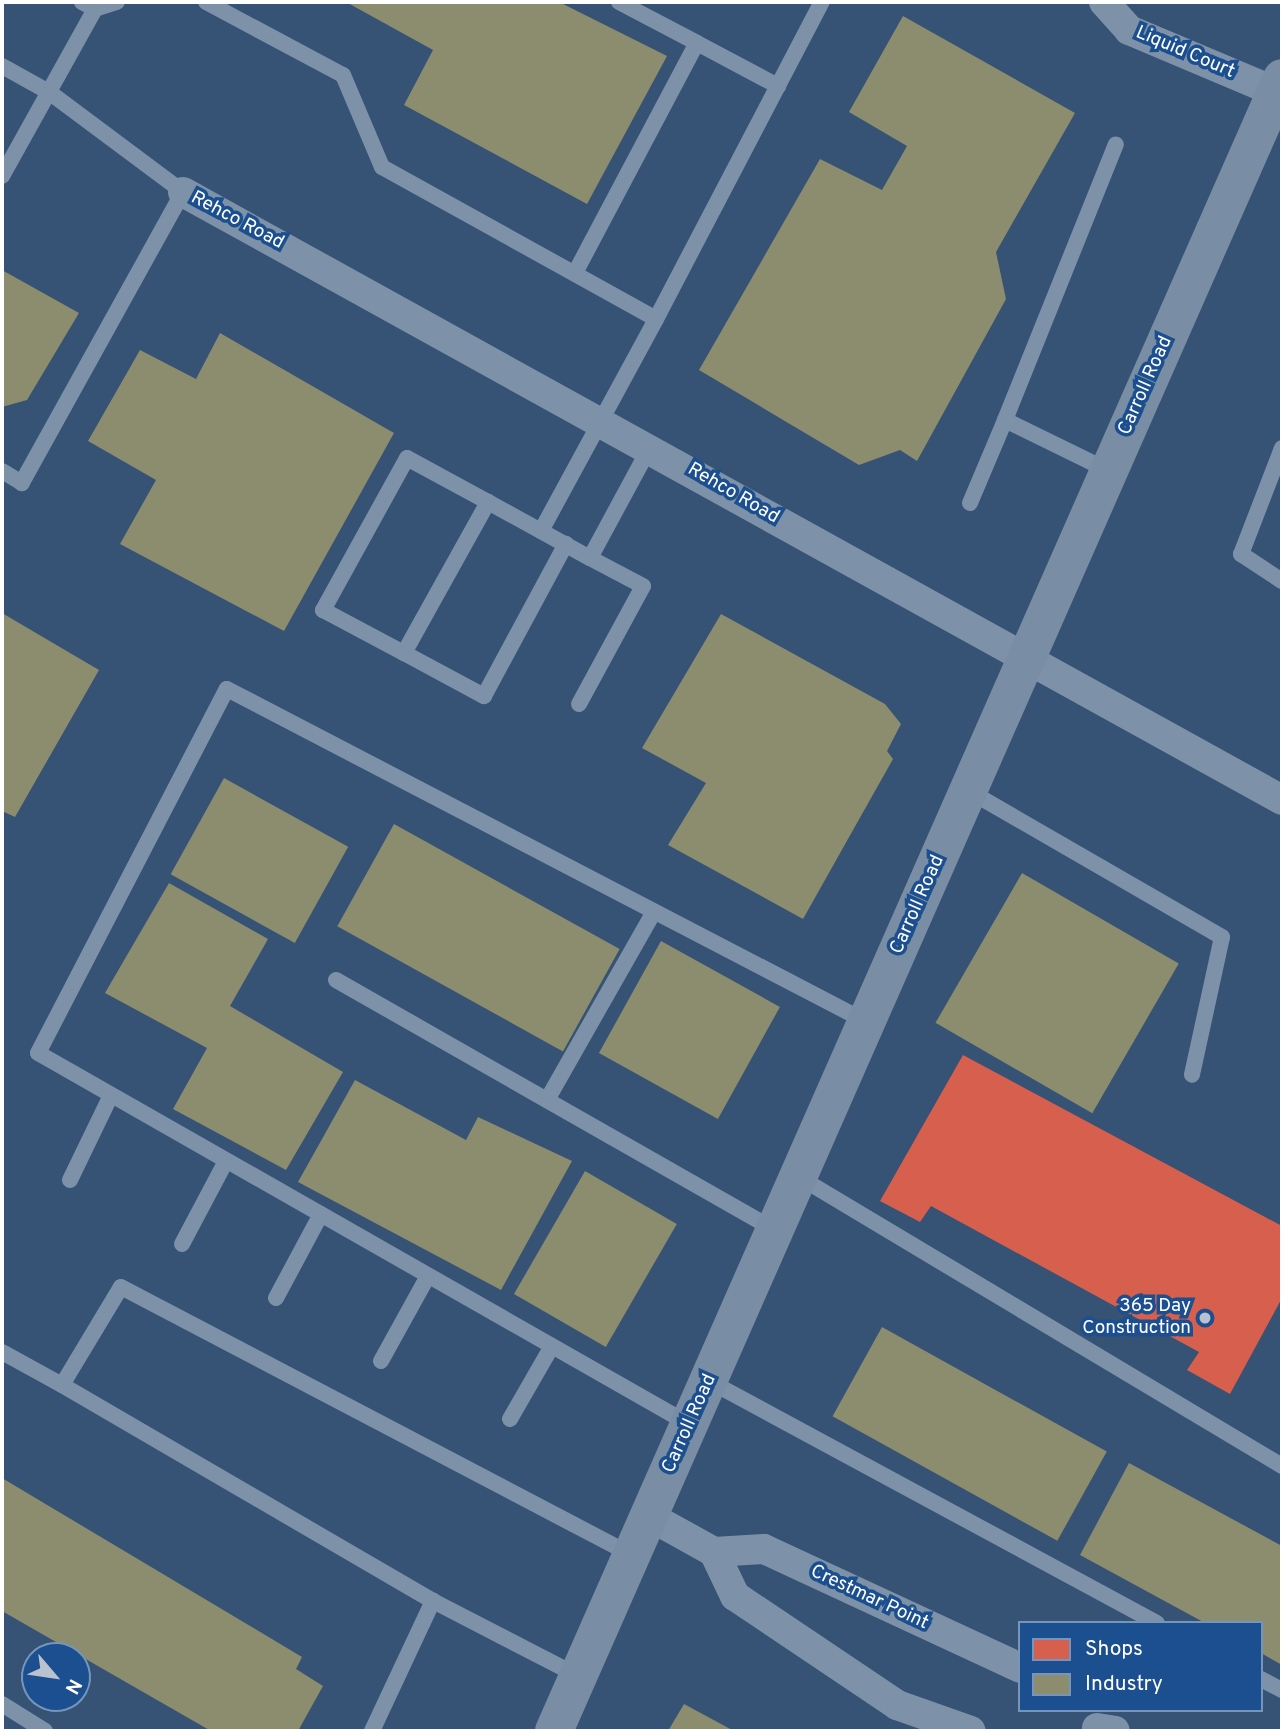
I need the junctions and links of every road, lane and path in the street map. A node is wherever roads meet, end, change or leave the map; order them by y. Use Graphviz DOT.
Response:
graph roads {
  1 [pos="117,2"];
  2 [pos="206,2"];
  3 [pos="619,2"];
  4 [pos="822,2"];
  5 [pos="1104,2"];
  6 [pos="88,5"];
  7 [pos="697,43"];
  8 [pos="2,66"];
  9 [pos="778,86"];
  10 [pos="1280,88"];
  11 [pos="49,92"];
  12 [pos="1116,144"];
  13 [pos="2,176"];
  14 [pos="183,192"];
  15 [pos="575,273"];
  16 [pos="656,319"];
  17 [pos="602,419"];
  18 [pos="1005,420"];
  19 [pos="650,447"];
  20 [pos="1282,448"];
  21 [pos="2,471"];
  22 [pos="1109,471"];
  23 [pos="488,502"];
  24 [pos="970,503"];
  25 [pos="541,531"];
  26 [pos="566,544"];
  27 [pos="590,558"];
  28 [pos="1282,581"];
  29 [pos="404,653"];
  30 [pos="1026,660"];
  31 [pos="579,704"];
  32 [pos="969,791"];
  33 [pos="1282,800"];
  34 [pos="654,912"];
  35 [pos="336,980"];
  36 [pos="867,1022"];
  37 [pos="1192,1075"];
  38 [pos="111,1095"];
  39 [pos="547,1100"];
  40 [pos="226,1161"];
  41 [pos="799,1177"];
  42 [pos="70,1180"];
  43 [pos="321,1214"];
  44 [pos="775,1230"];
  45 [pos="182,1244"];
  46 [pos="428,1276"];
  47 [pos="276,1298"];
  48 [pos="552,1346"];
  49 [pos="2,1352"];
  50 [pos="381,1361"];
  51 [pos="709,1381"];
  52 [pos="62,1385"];
  53 [pos="510,1419"];
  54 [pos="689,1425"];
  55 [pos="1282,1466"];
  56 [pos="649,1516"];
  57 [pos="714,1552"];
  58 [pos="632,1555"];
  59 [pos="433,1601"];
  60 [pos="1153,1621"];
  61 [pos="1018,1667"];
  62 [pos="578,1676"];
  63 [pos="1263,1680"];
  64 [pos="1282,1690"];
  65 [pos="2,1704"];
  66 [pos="45,1731"];
  67 [pos="372,1731"];
  68 [pos="554,1731"];
  69 [pos="971,1731"];
  1 -- 6 [label="lane"];
  2 -- 15 [label="lane"];
  3 -- 7 [label="lane"];
  4 -- 9 [label="lane"];
  5 -- 10 [label="street, Liquid Court"];
  6 -- 11 [label="lane"];
  7 -- 9 [label="lane"];
  7 -- 15 [label="lane"];
  8 -- 11 [label="lane"];
  9 -- 16 [label="lane"];
  10 -- 22 [label="main road, Carroll Road"];
  11 -- 13 [label="lane"];
  11 -- 14 [label="lane"];
  12 -- 18 [label="lane"];
  14 -- 17 [label="street, Rehco Road"];
  14 -- 21 [label="lane"];
  15 -- 16 [label="lane"];
  16 -- 17 [label="lane"];
  17 -- 19 [label="street, Rehco Road"];
  17 -- 25 [label="lane"];
  18 -- 22 [label="lane"];
  18 -- 24 [label="lane"];
  19 -- 27 [label="lane"];
  19 -- 30 [label="street, Rehco Road"];
  20 -- 28 [label="lane"];
  22 -- 30 [label="main road, Carroll Road"];
  23 -- 25 [label="lane"];
  23 -- 29 [label="lane"];
  23 -- 29 [label="lane"];
  25 -- 26 [label="lane"];
  26 -- 27 [label="lane"];
  26 -- 29 [label="lane"];
  27 -- 31 [label="lane"];
  30 -- 32 [label="main road, Carroll Road"];
  30 -- 33 [label="street, Rehco Road"];
  32 -- 36 [label="main road, Carroll Road"];
  32 -- 37 [label="lane"];
  34 -- 36 [label="lane"];
  34 -- 38 [label="lane"];
  34 -- 39 [label="lane"];
  35 -- 39 [label="lane"];
  36 -- 41 [label="main road, Carroll Road"];
  38 -- 40 [label="lane"];
  38 -- 42 [label="lane"];
  39 -- 44 [label="lane"];
  40 -- 43 [label="lane"];
  40 -- 45 [label="lane"];
  41 -- 44 [label="main road, Carroll Road"];
  41 -- 55 [label="lane"];
  43 -- 46 [label="lane"];
  43 -- 47 [label="lane"];
  44 -- 51 [label="main road, Carroll Road"];
  46 -- 48 [label="lane"];
  46 -- 50 [label="lane"];
  48 -- 53 [label="lane"];
  48 -- 54 [label="lane"];
  49 -- 52 [label="lane"];
  51 -- 54 [label="main road, Carroll Road"];
  51 -- 60 [label="lane"];
  52 -- 58 [label="lane"];
  52 -- 59 [label="lane"];
  54 -- 56 [label="main road, Carroll Road"];
  56 -- 57 [label="street"];
  56 -- 58 [label="main road, Carroll Road"];
  57 -- 61 [label="street, Crestmar Point"];
  57 -- 69 [label="street"];
  58 -- 62 [label="main road, Carroll Road"];
  59 -- 62 [label="lane"];
  59 -- 67 [label="lane"];
  62 -- 68 [label="main road, Carroll Road"];
  63 -- 64 [label="lane"];
  65 -- 66 [label="lane"];
}
